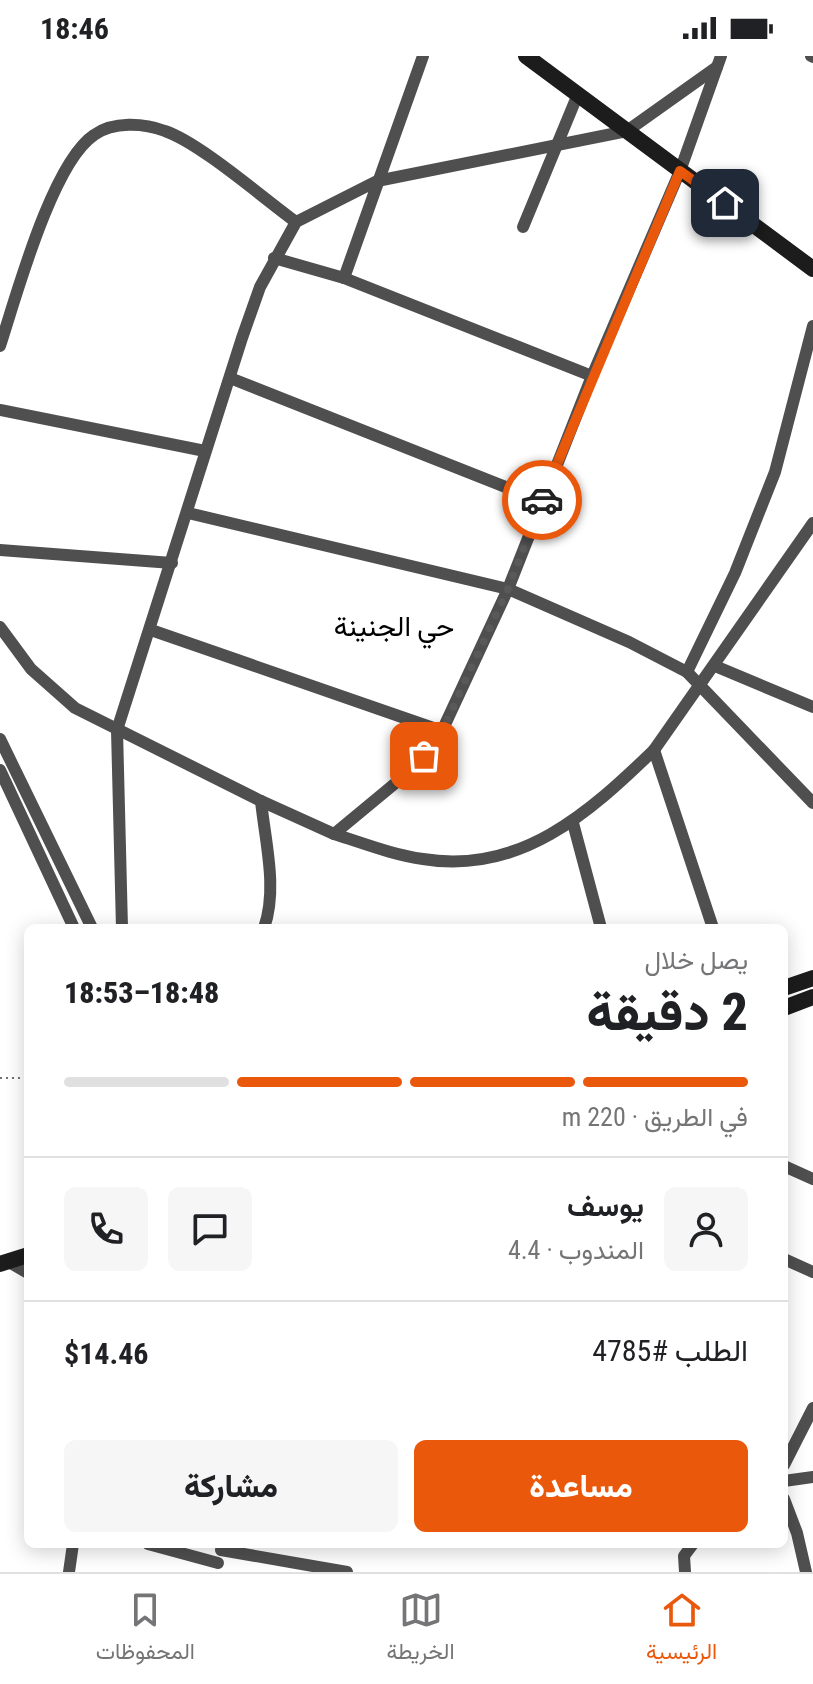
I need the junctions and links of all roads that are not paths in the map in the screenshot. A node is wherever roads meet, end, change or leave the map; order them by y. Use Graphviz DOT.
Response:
graph roads {
  1 [pos="423,56"];
  2 [pos="526,56"];
  3 [pos="719,61"];
  4 [pos="578,94"];
  5 [pos="627,131"];
  6 [pos="557,146"];
  7 [pos="680,171"];
  8 [pos="377,181"];
  9 [pos="296,222"];
  10 [pos="523,227"];
  11 [pos="274,258"];
  12 [pos="813,269"];
  13 [pos="344,278"];
  14 [pos="813,326"];
  15 [pos="0,346"];
  16 [pos="592,376"];
  17 [pos="230,378"];
  18 [pos="0,410"];
  19 [pos="205,451"];
  20 [pos="541,501"];
  21 [pos="188,513"];
  22 [pos="812,525"];
  23 [pos="0,550"];
  24 [pos="172,563"];
  25 [pos="508,589"];
  26 [pos="0,627"];
  27 [pos="151,630"];
  28 [pos="715,666"];
  29 [pos="687,672"];
  30 [pos="702,686"];
  31 [pos="813,707"];
  32 [pos="117,730"];
  33 [pos="442,731"];
  34 [pos="0,739"];
  35 [pos="654,750"];
  36 [pos="0,770"];
  37 [pos="261,801"];
  38 [pos="813,803"];
  39 [pos="573,823"];
  40 [pos="334,834"];
  41 [pos="72,924"];
  42 [pos="90,924"];
  43 [pos="122,924"];
  44 [pos="265,924"];
  45 [pos="600,924"];
  46 [pos="712,924"];
  47 [pos="813,978"];
  48 [pos="788,987"];
  49 [pos="813,997"];
  50 [pos="788,1006"];
  51 [pos="788,1168"];
  52 [pos="813,1179"];
  53 [pos="24,1256"];
  54 [pos="788,1261"];
  55 [pos="4,1263"];
  56 [pos="24,1271"];
  57 [pos="813,1272"];
  58 [pos="813,1408"];
  59 [pos="788,1457"];
  60 [pos="813,1477"];
  61 [pos="788,1480"];
  62 [pos="788,1512"];
  63 [pos="72,1548"];
  64 [pos="170,1548"];
  65 [pos="690,1548"];
  66 [pos="219,1557"];
  67 [pos="69,1572"];
  68 [pos="347,1572"];
  69 [pos="685,1572"];
  70 [pos="806,1572"];
  1 -- 8 [label="street"];
  2 -- 4 [label="main road"];
  3 -- 5 [label="street"];
  3 -- 7 [label="street"];
  4 -- 5 [label="main road"];
  4 -- 6 [label="street"];
  5 -- 6 [label="street"];
  5 -- 7 [label="main road"];
  6 -- 8 [label="street"];
  6 -- 10 [label="street"];
  7 -- 12 [label="main road"];
  7 -- 16 [label="street"];
  8 -- 9 [label="street"];
  8 -- 13 [label="street"];
  9 -- 11 [label="street"];
  9 -- 15 [label="street"];
  11 -- 13 [label="street"];
  11 -- 17 [label="street"];
  13 -- 16 [label="street"];
  14 -- 29 [label="street"];
  16 -- 20 [label="street"];
  17 -- 19 [label="street"];
  17 -- 20 [label="street"];
  18 -- 19 [label="street"];
  19 -- 21 [label="street"];
  20 -- 25 [label="street"];
  21 -- 24 [label="street"];
  21 -- 25 [label="street"];
  22 -- 28 [label="street"];
  23 -- 24 [label="street"];
  24 -- 27 [label="street"];
  25 -- 29 [label="street"];
  25 -- 33 [label="street"];
  26 -- 32 [label="street"];
  27 -- 32 [label="street"];
  27 -- 33 [label="street"];
  28 -- 30 [label="street"];
  28 -- 31 [label="street"];
  29 -- 30 [label="street"];
  30 -- 35 [label="street"];
  30 -- 38 [label="street"];
  32 -- 37 [label="street"];
  32 -- 43 [label="street"];
  33 -- 40 [label="street"];
  34 -- 42 [label="street"];
  35 -- 39 [label="street"];
  35 -- 46 [label="street"];
  36 -- 41 [label="street"];
  37 -- 40 [label="street"];
  37 -- 44 [label="street"];
  39 -- 40 [label="street"];
  39 -- 45 [label="street"];
  47 -- 48 [label="main road"];
  49 -- 50 [label="main road"];
  51 -- 52 [label="street"];
  53 -- 55 [label="main road"];
  54 -- 57 [label="street"];
  55 -- 56 [label="street"];
  58 -- 59 [label="street"];
  60 -- 61 [label="street"];
  62 -- 70 [label="street"];
  63 -- 67 [label="street"];
  64 -- 66 [label="street"];
  65 -- 69 [label="street"];
  66 -- 68 [label="street"];
}
